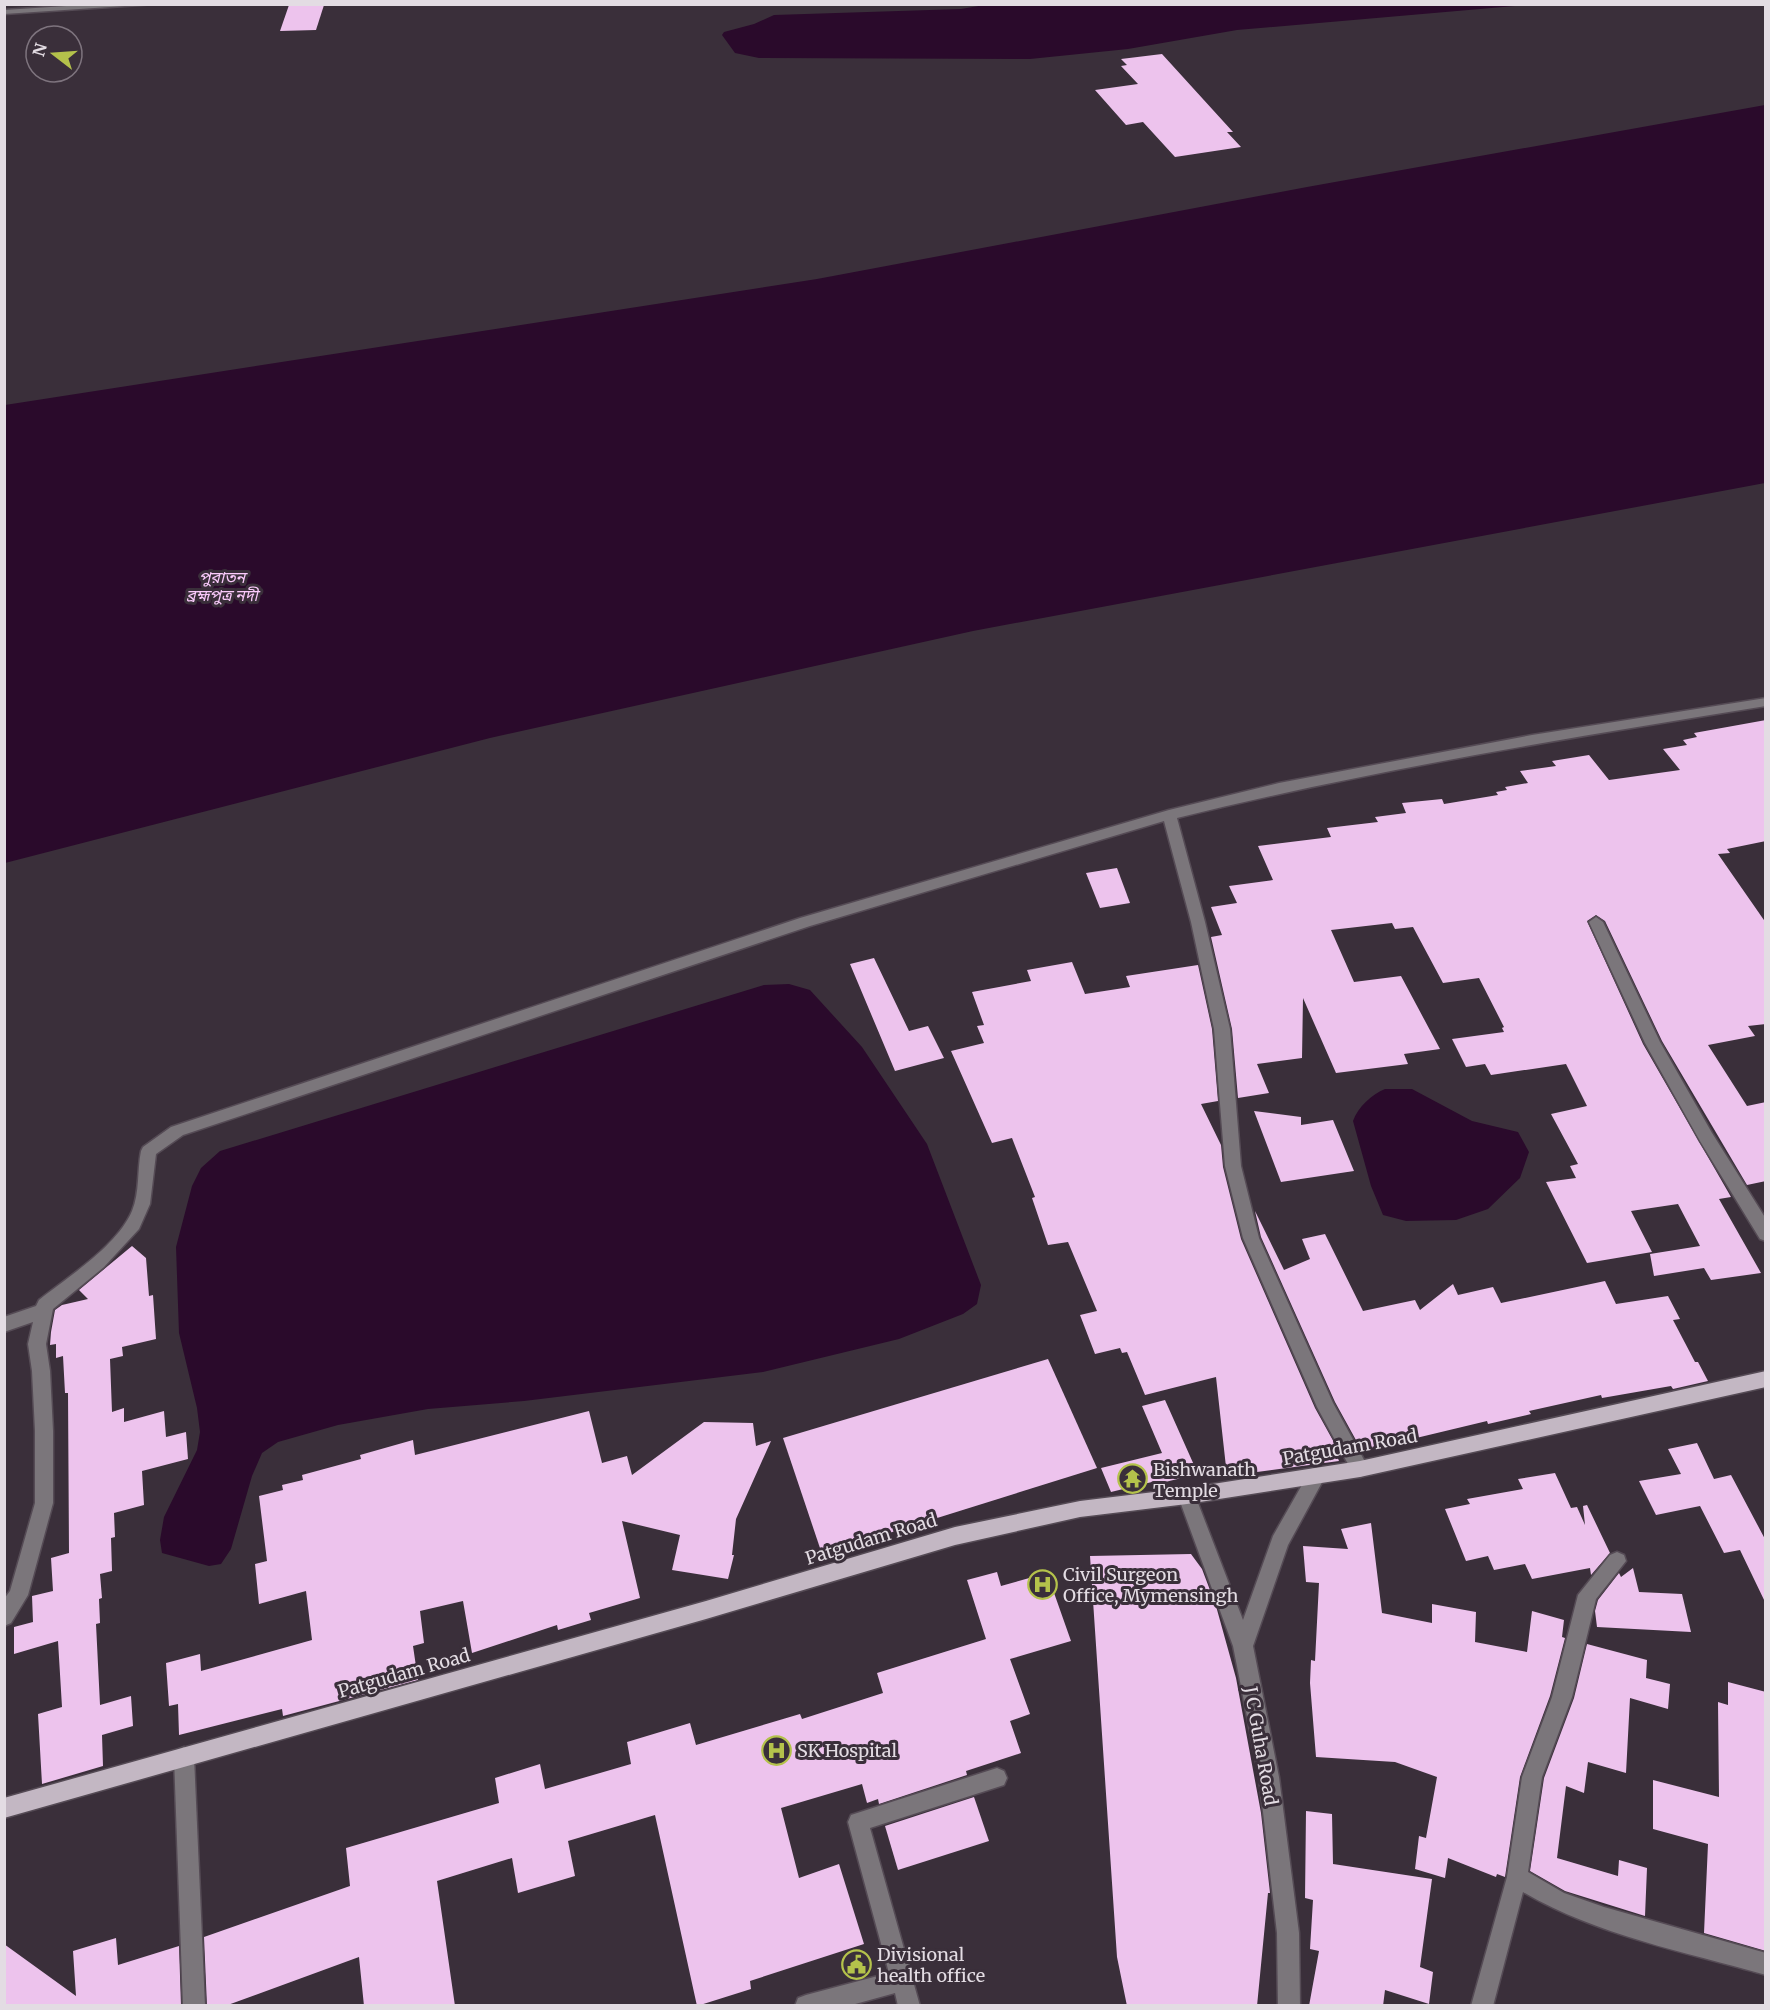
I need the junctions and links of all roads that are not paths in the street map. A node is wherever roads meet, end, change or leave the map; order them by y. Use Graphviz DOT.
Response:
graph roads {
  1 [pos="151,4"];
  2 [pos="4,12"];
  3 [pos="1766,702"];
  4 [pos="1169,815"];
  5 [pos="1596,922"];
  6 [pos="1766,1234"];
  7 [pos="42,1311"];
  8 [pos="4,1324"];
  9 [pos="1766,1379"];
  10 [pos="1360,1469"];
  11 [pos="1317,1475"];
  12 [pos="1187,1496"];
  13 [pos="1617,1561"];
  14 [pos="4,1617"];
  15 [pos="1243,1646"];
  16 [pos="183,1757"];
  17 [pos="997,1778"];
  18 [pos="4,1808"];
  19 [pos="1516,1877"];
  20 [pos="1766,1964"];
  21 [pos="902,1980"];
  22 [pos="194,2006"];
  23 [pos="806,2006"];
  24 [pos="909,2006"];
  25 [pos="1289,2006"];
  26 [pos="1482,2006"];
  1 -- 2 [label="street"];
  3 -- 4 [label="street"];
  4 -- 7 [label="street"];
  4 -- 10 [label="street"];
  5 -- 6 [label="street"];
  7 -- 8 [label="street"];
  7 -- 14 [label="street"];
  9 -- 10 [label="main road, Patgudam Road"];
  10 -- 11 [label="main road, Patgudam Road"];
  11 -- 12 [label="main road, Patgudam Road"];
  11 -- 15 [label="street"];
  12 -- 15 [label="street, J C Guha Road"];
  12 -- 16 [label="main road, Patgudam Road"];
  13 -- 19 [label="street"];
  15 -- 25 [label="street, J C Guha Road"];
  16 -- 18 [label="main road, Patgudam Road"];
  16 -- 22 [label="street"];
  17 -- 21 [label="street"];
  19 -- 20 [label="street"];
  19 -- 26 [label="street"];
  21 -- 23 [label="street"];
  21 -- 24 [label="street"];
}
